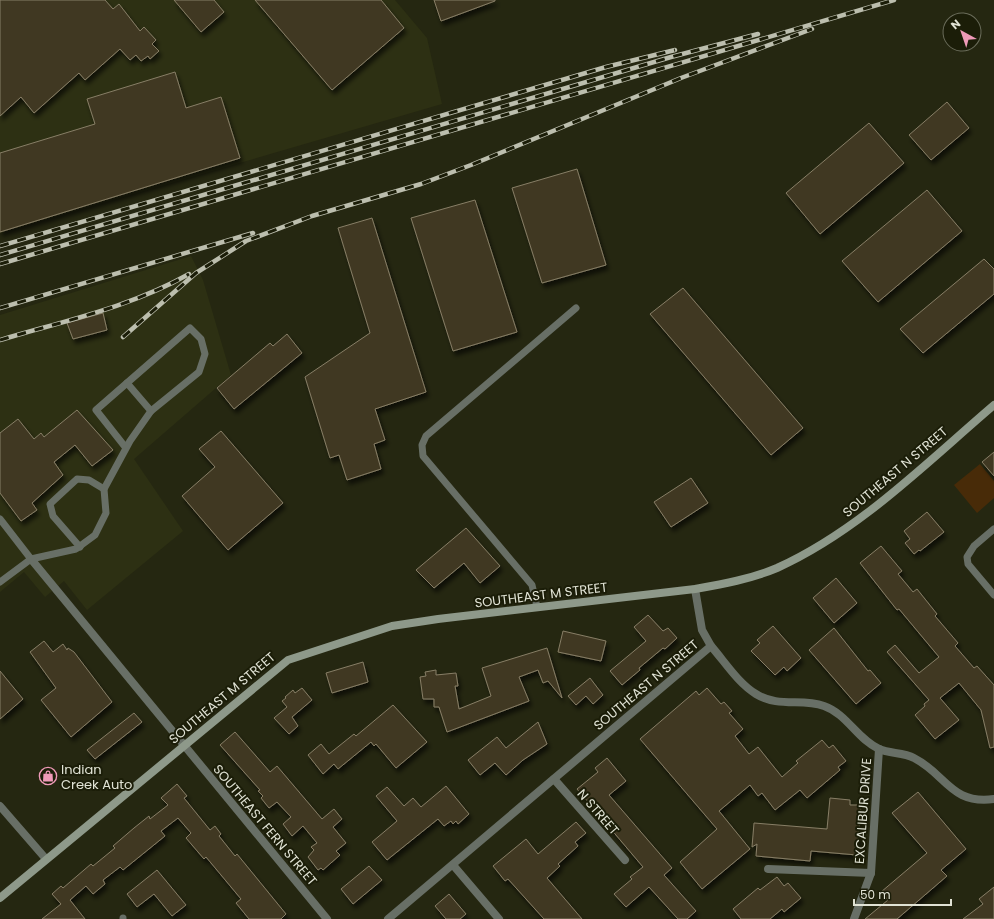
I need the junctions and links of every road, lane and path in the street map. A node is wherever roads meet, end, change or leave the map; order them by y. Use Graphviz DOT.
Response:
graph roads {
  1 [pos="576,308"];
  2 [pos="126,383"];
  3 [pos="994,405"];
  4 [pos="151,411"];
  5 [pos="126,448"];
  6 [pos="104,489"];
  7 [pos="0,519"];
  8 [pos="994,529"];
  9 [pos="80,547"];
  10 [pos="31,559"];
  11 [pos="0,582"];
  12 [pos="695,589"];
  13 [pos="994,595"];
  14 [pos="537,607"];
  15 [pos="711,646"];
  16 [pos="184,746"];
  17 [pos="879,749"];
  18 [pos="554,779"];
  19 [pos="994,799"];
  20 [pos="0,806"];
  21 [pos="46,859"];
  22 [pos="624,860"];
  23 [pos="453,865"];
  24 [pos="768,869"];
  25 [pos="872,873"];
  26 [pos="0,898"];
  27 [pos="327,919"];
  28 [pos="388,919"];
  29 [pos="499,919"];
  30 [pos="854,919"];
  1 -- 14 [label="lane"];
  2 -- 4 [label="lane"];
  2 -- 4 [label="lane"];
  2 -- 5 [label="lane"];
  3 -- 12 [label="street, SOUTHEAST N STREET"];
  4 -- 5 [label="lane"];
  5 -- 6 [label="lane"];
  6 -- 9 [label="lane"];
  6 -- 9 [label="lane"];
  7 -- 10 [label="lane"];
  8 -- 13 [label="lane"];
  9 -- 10 [label="lane"];
  10 -- 11 [label="lane"];
  10 -- 16 [label="street, SOUTHEAST FERN STREET"];
  12 -- 14 [label="street, SOUTHEAST M STREET"];
  12 -- 15 [label="street, SOUTHEAST N STREET"];
  14 -- 16 [label="street, SOUTHEAST M STREET"];
  15 -- 17 [label="street"];
  15 -- 18 [label="street, SOUTHEAST N STREET"];
  16 -- 21 [label="street, SOUTHEAST M STREET"];
  16 -- 27 [label="street, SOUTHEAST FERN STREET"];
  17 -- 19 [label="street"];
  17 -- 25 [label="street, EXCALIBUR DRIVE"];
  18 -- 22 [label="street, N STREET"];
  18 -- 23 [label="street, SOUTHEAST N STREET"];
  20 -- 21 [label="street"];
  21 -- 26 [label="street, SOUTHEAST M STREET"];
  23 -- 28 [label="street, SOUTHEAST N STREET"];
  23 -- 29 [label="street"];
  24 -- 25 [label="street"];
  25 -- 30 [label="street, EXCALIBUR DRIVE"];
}
